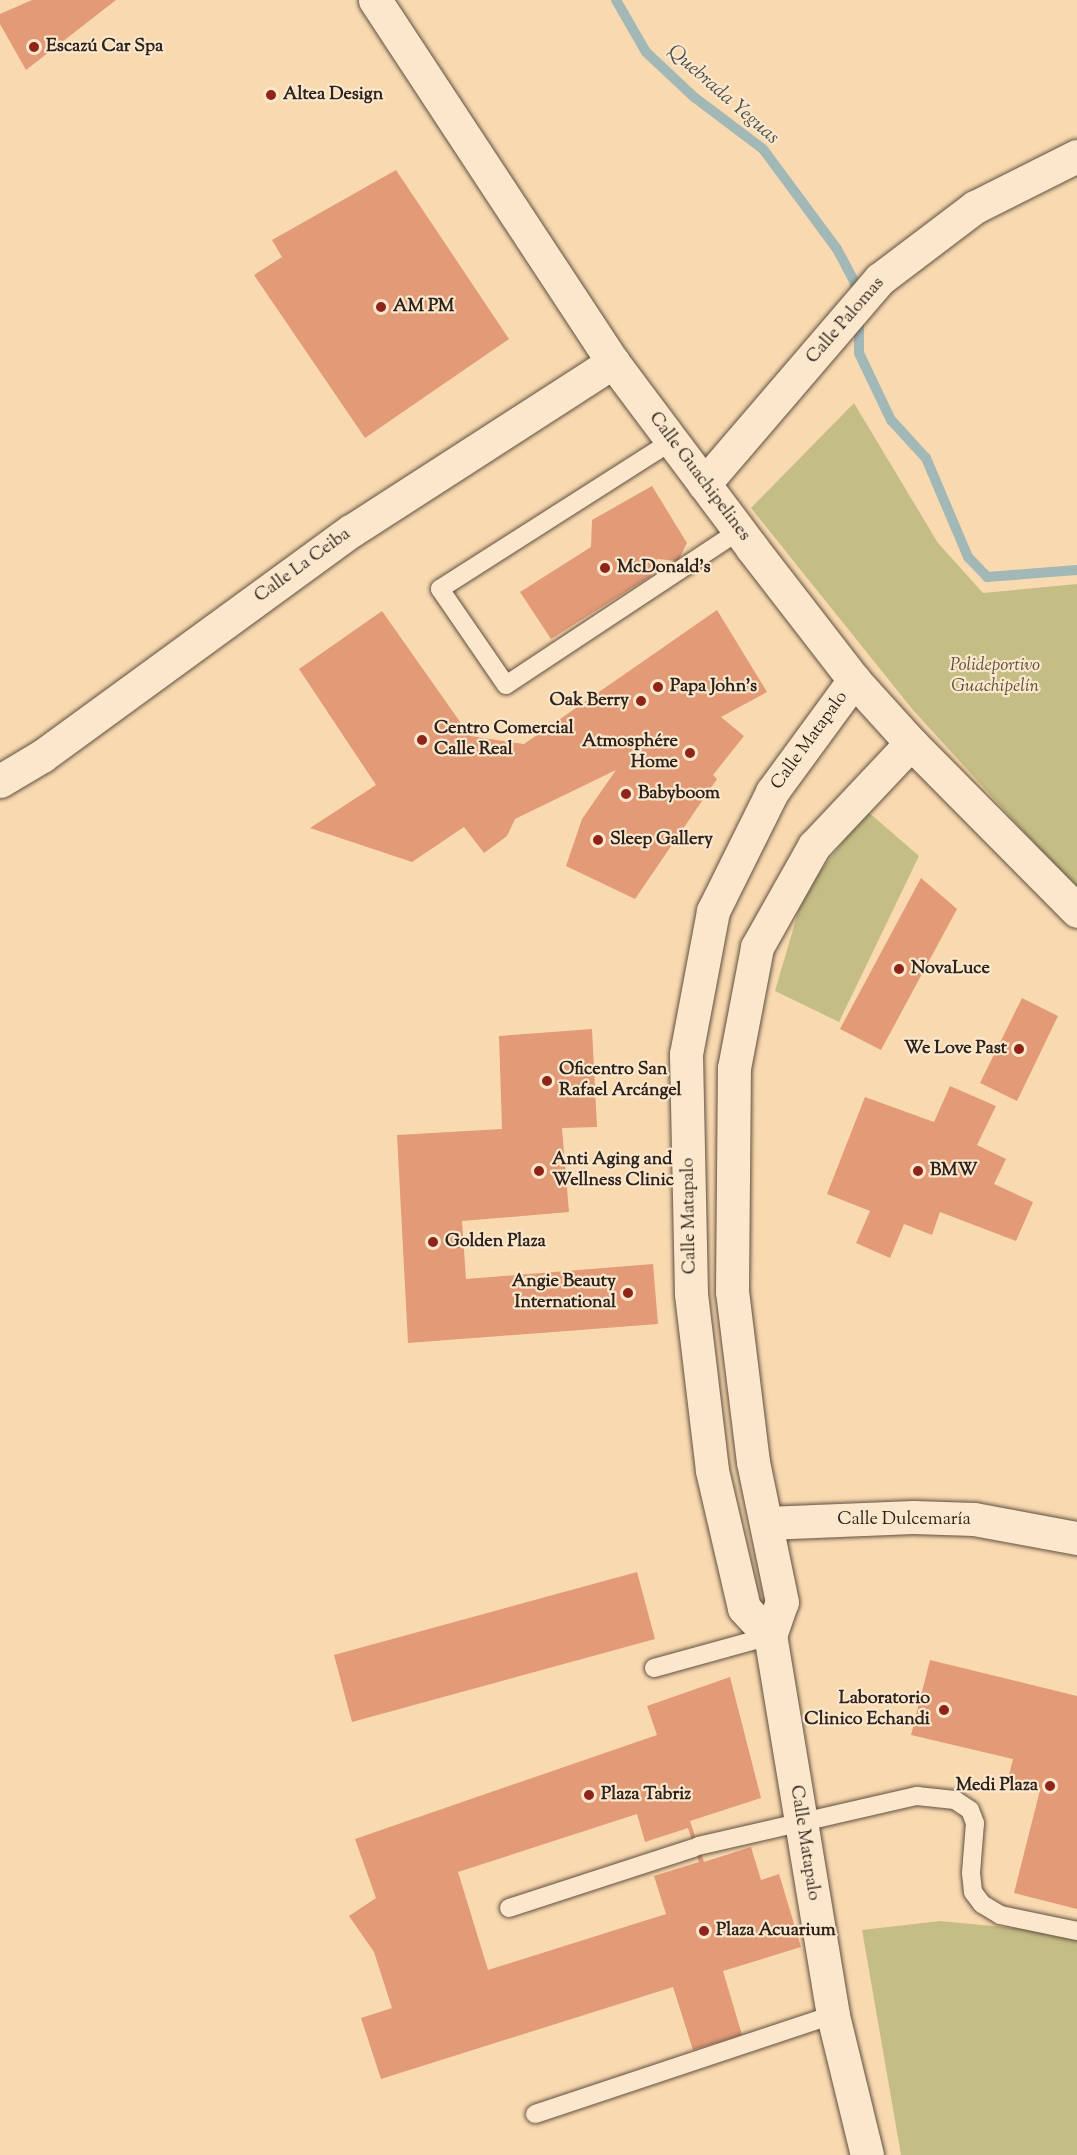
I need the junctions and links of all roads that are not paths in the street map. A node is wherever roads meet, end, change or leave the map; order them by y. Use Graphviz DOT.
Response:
graph roads {
  1 [pos="375,0"];
  2 [pos="1077,156"];
  3 [pos="613,362"];
  4 [pos="672,441"];
  5 [pos="705,484"];
  6 [pos="739,531"];
  7 [pos="854,680"];
  8 [pos="911,743"];
  9 [pos="0,781"];
  10 [pos="1077,911"];
  11 [pos="766,1523"];
  12 [pos="1077,1538"];
  13 [pos="770,1635"];
  14 [pos="654,1668"];
  15 [pos="800,1821"];
  16 [pos="509,1908"];
  17 [pos="1077,1930"];
  18 [pos="833,2015"];
  19 [pos="535,2114"];
  20 [pos="867,2155"];
  1 -- 3 [label="street, Calle Guachipelines"];
  2 -- 5 [label="street, Calle Palomas"];
  3 -- 4 [label="street, Calle Guachipelines"];
  3 -- 9 [label="street, Calle La Ceiba"];
  4 -- 5 [label="street, Calle Guachipelines"];
  4 -- 6 [label="lane"];
  5 -- 6 [label="street, Calle Guachipelines"];
  6 -- 7 [label="street, Calle Guachipelines"];
  7 -- 8 [label="street, Calle Guachipelines"];
  7 -- 13 [label="street, Calle Matapalo"];
  8 -- 10 [label="street, Calle Guachipelines"];
  8 -- 11 [label="street, Calle Matapalo"];
  11 -- 12 [label="street, Calle Dulcemaría"];
  11 -- 13 [label="street, Calle Matapalo"];
  13 -- 14 [label="lane"];
  13 -- 15 [label="street, Calle Matapalo"];
  15 -- 16 [label="lane"];
  15 -- 17 [label="lane"];
  15 -- 18 [label="street, Calle Matapalo"];
  18 -- 19 [label="lane"];
  18 -- 20 [label="street, Calle Matapalo"];
}
